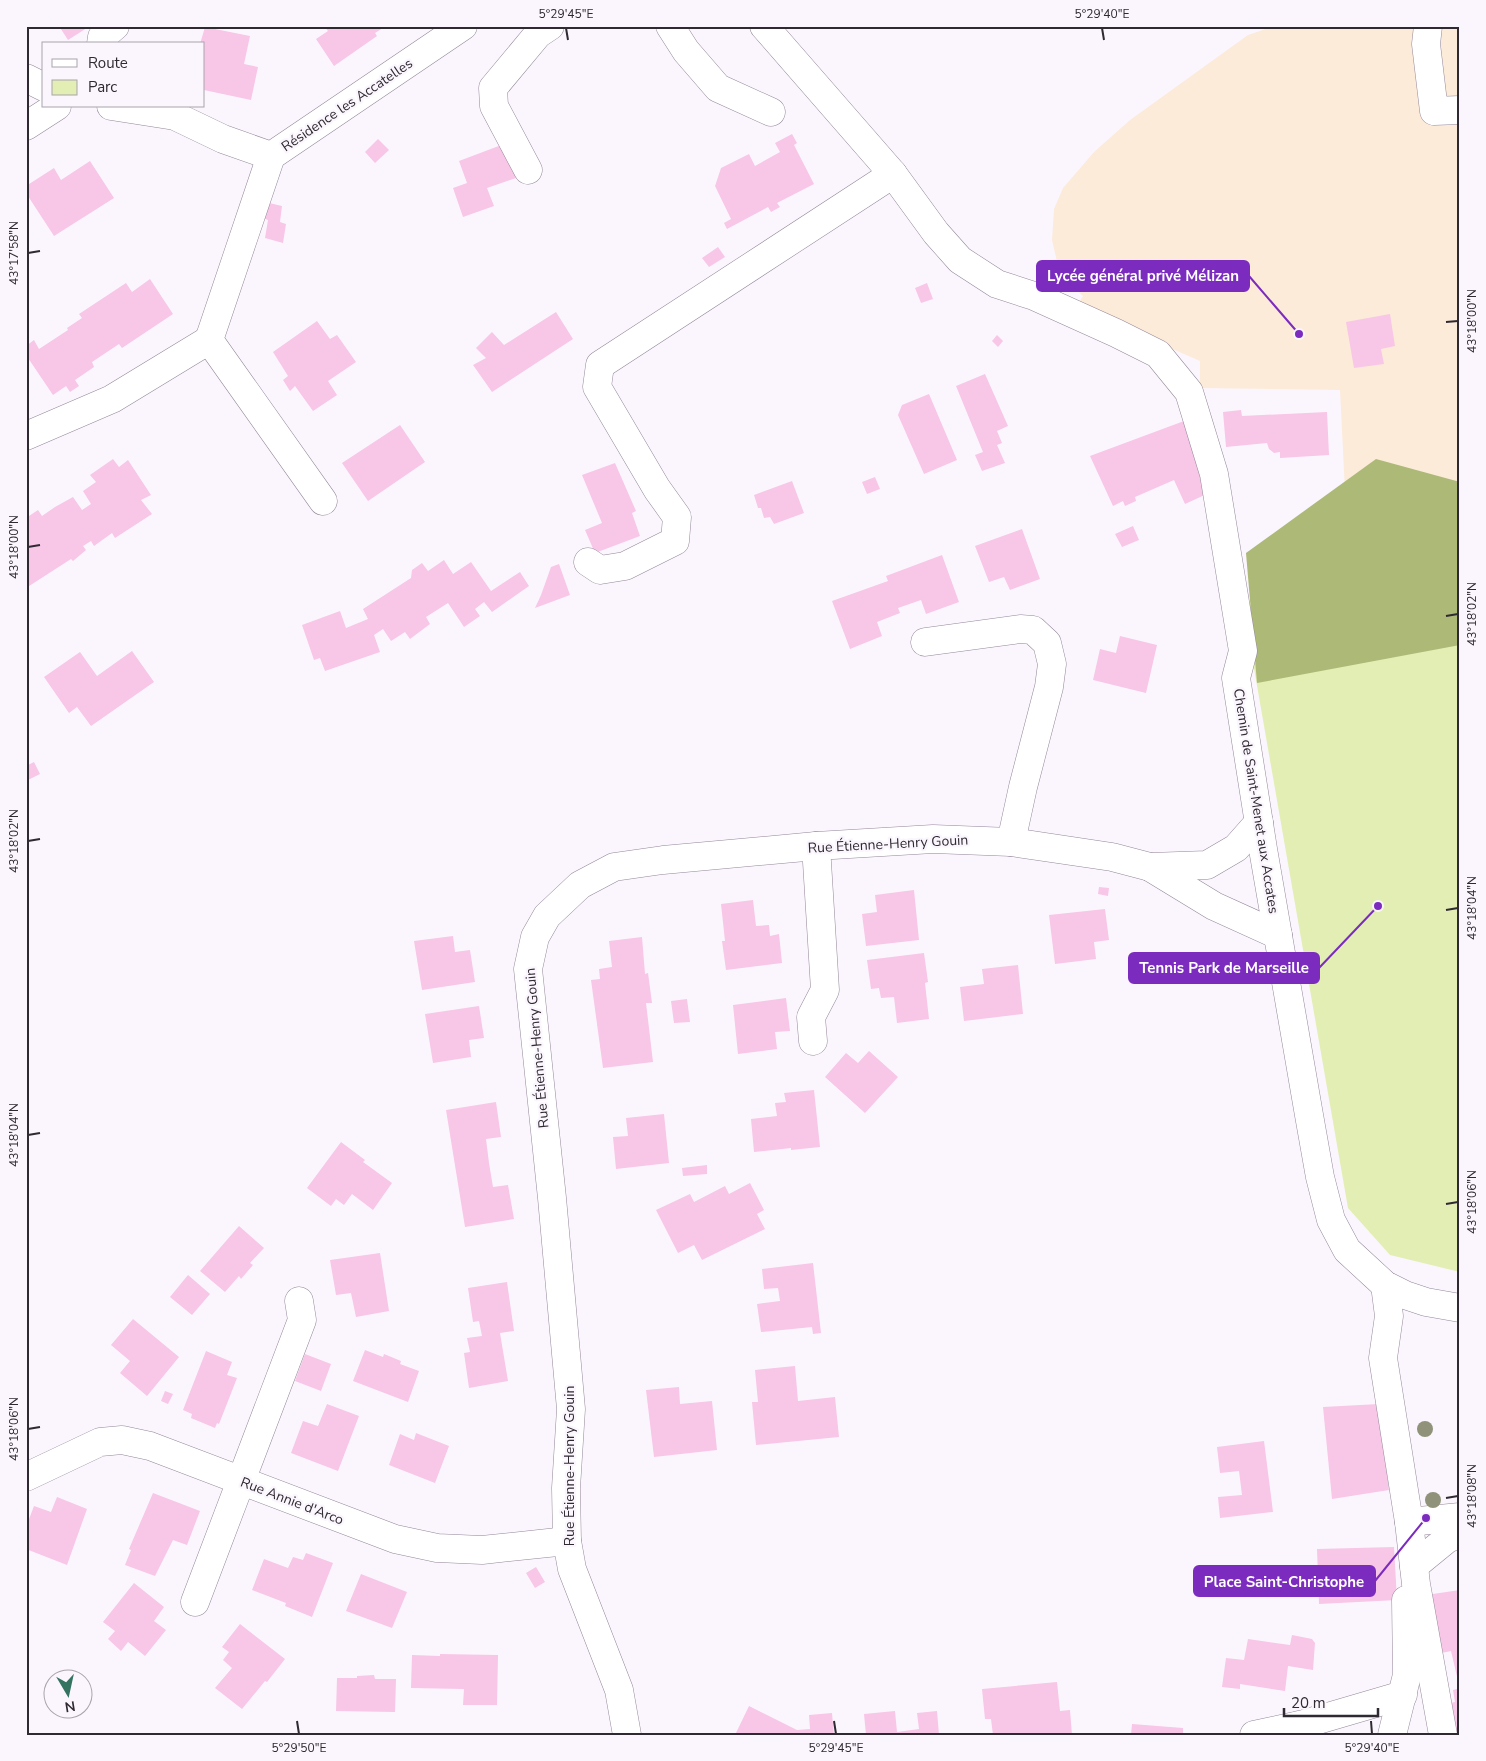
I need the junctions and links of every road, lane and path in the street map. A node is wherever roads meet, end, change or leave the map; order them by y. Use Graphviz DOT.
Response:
graph roads {
  1 [pos="114,26"];
  2 [pos="463,26"];
  3 [pos="550,26"];
  4 [pos="670,26"];
  5 [pos="764,26"];
  6 [pos="1428,26"];
  7 [pos="102,42"];
  8 [pos="26,78"];
  9 [pos="42,86"];
  10 [pos="54,108"];
  11 [pos="124,108"];
  12 [pos="1460,110"];
  13 [pos="771,112"];
  14 [pos="26,126"];
  15 [pos="271,156"];
  16 [pos="528,170"];
  17 [pos="893,174"];
  18 [pos="209,340"];
  19 [pos="26,436"];
  20 [pos="323,501"];
  21 [pos="588,562"];
  22 [pos="925,642"];
  23 [pos="1259,822"];
  24 [pos="1010,842"];
  25 [pos="816,846"];
  26 [pos="1150,867"];
  27 [pos="1278,935"];
  28 [pos="813,1041"];
  29 [pos="1386,1285"];
  30 [pos="299,1301"];
  31 [pos="1460,1308"];
  32 [pos="26,1477"];
  33 [pos="241,1481"];
  34 [pos="1460,1517"];
  35 [pos="1409,1522"];
  36 [pos="1460,1533"];
  37 [pos="567,1541"];
  38 [pos="1415,1575"];
  39 [pos="195,1602"];
  40 [pos="1403,1695"];
  41 [pos="627,1735"];
  42 [pos="1254,1735"];
  43 [pos="1392,1735"];
  44 [pos="1443,1735"];
  1 -- 7 [label="street"];
  2 -- 15 [label="street, Résidence les Accatelles"];
  3 -- 16 [label="street"];
  4 -- 13 [label="street"];
  5 -- 17 [label="street, Chemin de Saint-Menet aux Accates"];
  6 -- 12 [label="street"];
  8 -- 9 [label="street"];
  10 -- 14 [label="street"];
  11 -- 15 [label="street, Résidence les Accatelles"];
  15 -- 18 [label="street"];
  17 -- 21 [label="street"];
  17 -- 23 [label="street, Chemin de Saint-Menet aux Accates"];
  18 -- 19 [label="street"];
  18 -- 20 [label="street"];
  22 -- 24 [label="street"];
  23 -- 26 [label="street, Rue Étienne-Henry Gouin"];
  23 -- 27 [label="street, Chemin de Saint-Menet aux Accates"];
  24 -- 25 [label="street, Rue Étienne-Henry Gouin"];
  24 -- 26 [label="street, Rue Étienne-Henry Gouin"];
  25 -- 28 [label="street"];
  25 -- 37 [label="street, Rue Étienne-Henry Gouin"];
  26 -- 27 [label="street, Rue Étienne-Henry Gouin"];
  27 -- 29 [label="street, Chemin de Saint-Menet aux Accates"];
  29 -- 31 [label="street, Chemin de Saint-Menet aux Accates"];
  29 -- 35 [label="street"];
  30 -- 33 [label="street"];
  32 -- 33 [label="street, Rue Annie d'Arco"];
  33 -- 37 [label="street, Rue Annie d'Arco"];
  33 -- 39 [label="street"];
  34 -- 35 [label="street"];
  35 -- 38 [label="street"];
  36 -- 38 [label="street"];
  37 -- 41 [label="street, Rue Étienne-Henry Gouin"];
  38 -- 40 [label="street"];
  38 -- 44 [label="street"];
  40 -- 42 [label="street"];
  40 -- 43 [label="street"];
}
